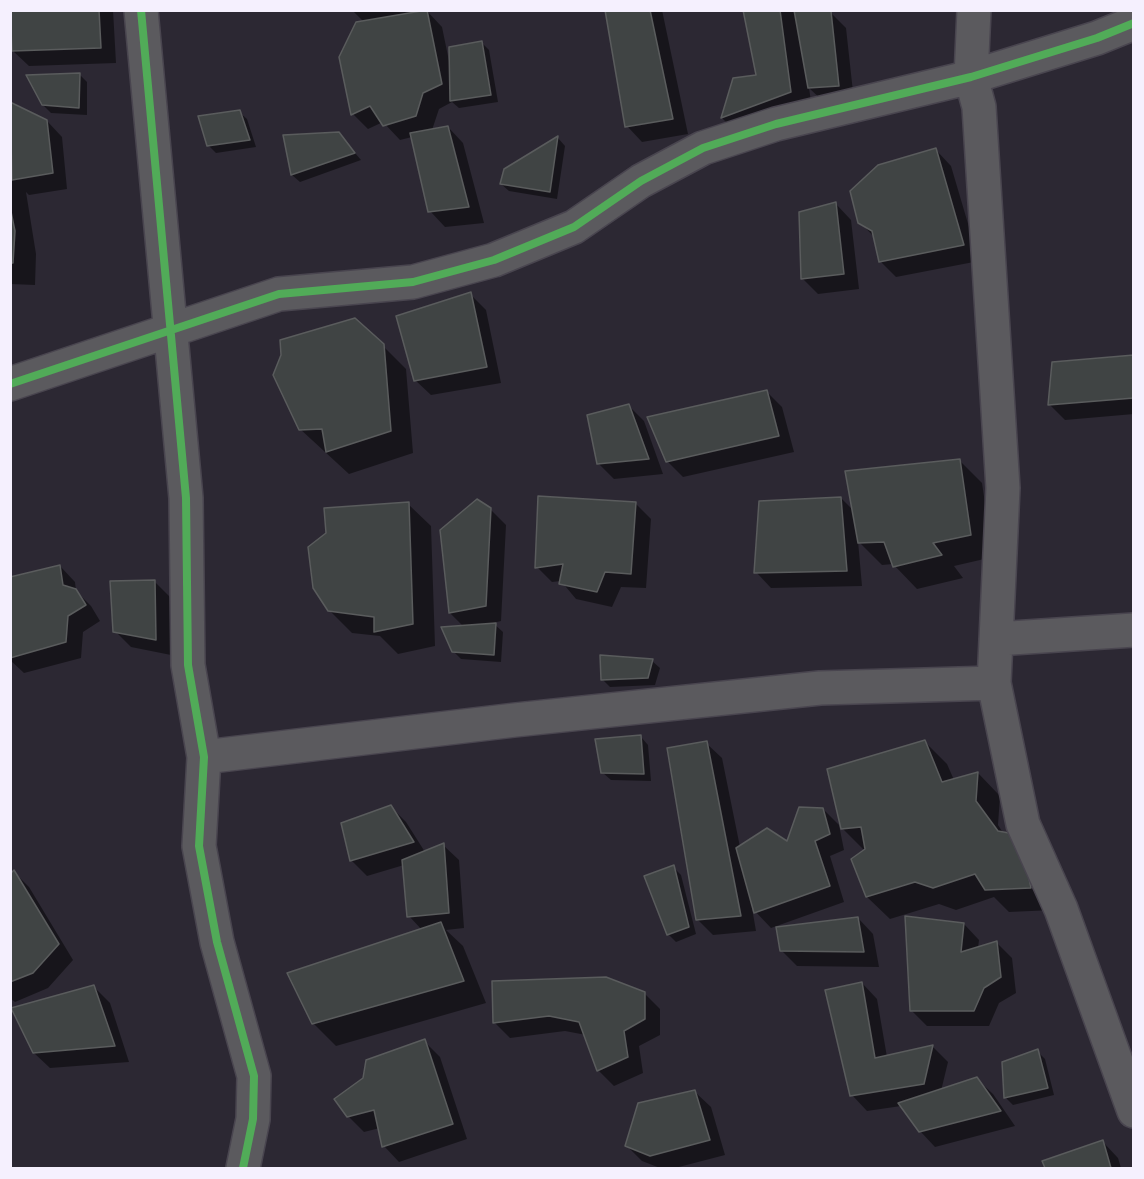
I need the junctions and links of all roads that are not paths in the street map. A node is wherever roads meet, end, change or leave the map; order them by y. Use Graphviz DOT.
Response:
graph roads {
  1 [pos="141,10"];
  2 [pos="974,10"];
  3 [pos="1134,23"];
  4 [pos="971,77"];
  5 [pos="170,330"];
  6 [pos="10,384"];
  7 [pos="1134,630"];
  8 [pos="996,639"];
  9 [pos="994,682"];
  10 [pos="204,757"];
  11 [pos="1134,1111"];
  12 [pos="243,1168"];
  1 -- 5 [label="street"];
  2 -- 4 [label="street"];
  3 -- 4 [label="street"];
  4 -- 5 [label="street"];
  4 -- 8 [label="street"];
  5 -- 6 [label="street"];
  5 -- 10 [label="street"];
  7 -- 8 [label="street"];
  8 -- 9 [label="street"];
  9 -- 10 [label="street"];
  9 -- 11 [label="street"];
  10 -- 12 [label="street"];
}
